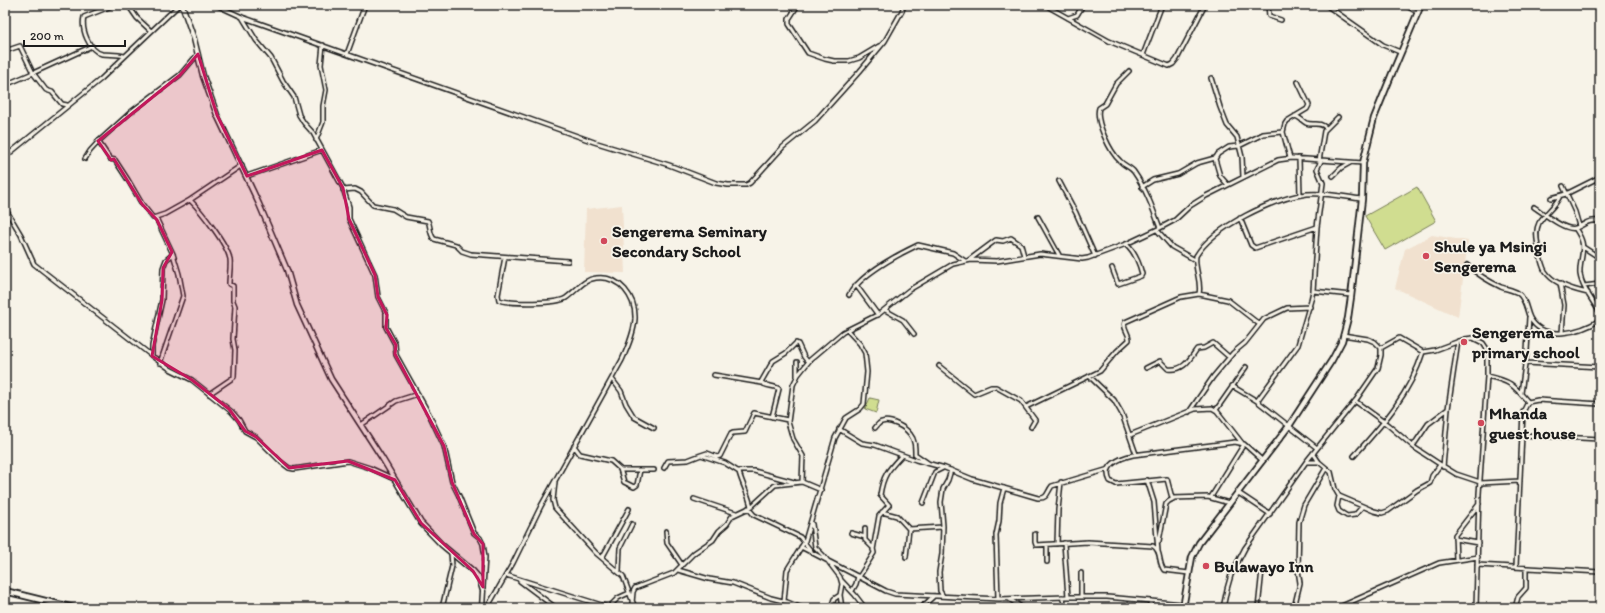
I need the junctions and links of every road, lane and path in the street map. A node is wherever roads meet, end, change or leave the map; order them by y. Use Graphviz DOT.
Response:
graph roads {
  1 [pos="114,5"];
  2 [pos="128,5"];
  3 [pos="179,5"];
  4 [pos="182,5"];
  5 [pos="216,5"];
  6 [pos="365,5"];
  7 [pos="798,5"];
  8 [pos="904,5"];
  9 [pos="1045,5"];
  10 [pos="1079,5"];
  11 [pos="1083,5"];
  12 [pos="1128,5"];
  13 [pos="1152,5"];
  14 [pos="1162,5"];
  15 [pos="1205,5"];
  16 [pos="1268,5"];
  17 [pos="1326,5"];
  18 [pos="1405,5"];
  19 [pos="1420,5"];
  20 [pos="1080,10"];
  21 [pos="1417,12"];
  22 [pos="242,17"];
  23 [pos="1068,18"];
  24 [pos="1282,20"];
  25 [pos="151,30"];
  26 [pos="323,45"];
  27 [pos="92,46"];
  28 [pos="881,46"];
  29 [pos="5,51"];
  30 [pos="1400,52"];
  31 [pos="198,54"];
  32 [pos="347,54"];
  33 [pos="124,56"];
  34 [pos="1143,56"];
  35 [pos="1130,71"];
  36 [pos="33,73"];
  37 [pos="1211,78"];
  38 [pos="1298,82"];
  39 [pos="5,85"];
  40 [pos="67,105"];
  41 [pos="1295,116"];
  42 [pos="1338,117"];
  43 [pos="1326,128"];
  44 [pos="1284,132"];
  45 [pos="316,140"];
  46 [pos="98,141"];
  47 [pos="1239,146"];
  48 [pos="322,150"];
  49 [pos="5,157"];
  50 [pos="1215,158"];
  51 [pos="1290,158"];
  52 [pos="1299,158"];
  53 [pos="85,159"];
  54 [pos="1320,161"];
  55 [pos="1350,163"];
  56 [pos="1363,163"];
  57 [pos="242,165"];
  58 [pos="247,176"];
  59 [pos="1333,176"];
  60 [pos="1600,177"];
  61 [pos="1243,178"];
  62 [pos="1059,181"];
  63 [pos="1228,185"];
  64 [pos="1563,186"];
  65 [pos="1142,187"];
  66 [pos="344,190"];
  67 [pos="1321,194"];
  68 [pos="1566,194"];
  69 [pos="1300,195"];
  70 [pos="1560,196"];
  71 [pos="1551,198"];
  72 [pos="1362,199"];
  73 [pos="190,200"];
  74 [pos="1534,207"];
  75 [pos="5,208"];
  76 [pos="1546,215"];
  77 [pos="1038,217"];
  78 [pos="156,218"];
  79 [pos="1240,218"];
  80 [pos="1600,221"];
  81 [pos="1317,227"];
  82 [pos="1577,227"];
  83 [pos="1159,229"];
  84 [pos="1126,244"];
  85 [pos="1583,247"];
  86 [pos="173,254"];
  87 [pos="1024,256"];
  88 [pos="1059,256"];
  89 [pos="1095,256"];
  90 [pos="505,257"];
  91 [pos="1600,258"];
  92 [pos="1195,260"];
  93 [pos="568,261"];
  94 [pos="966,261"];
  95 [pos="1467,265"];
  96 [pos="1112,268"];
  97 [pos="1560,284"];
  98 [pos="1600,284"];
  99 [pos="856,285"];
  100 [pos="1584,286"];
  101 [pos="1313,291"];
  102 [pos="1588,293"];
  103 [pos="849,294"];
  104 [pos="1199,294"];
  105 [pos="1351,295"];
  106 [pos="1310,307"];
  107 [pos="885,310"];
  108 [pos="1600,313"];
  109 [pos="878,315"];
  110 [pos="1529,316"];
  111 [pos="1600,320"];
  112 [pos="1259,324"];
  113 [pos="847,330"];
  114 [pos="1562,333"];
  115 [pos="914,334"];
  116 [pos="1343,335"];
  117 [pos="1458,341"];
  118 [pos="1380,348"];
  119 [pos="1423,352"];
  120 [pos="152,356"];
  121 [pos="1229,357"];
  122 [pos="160,362"];
  123 [pos="797,362"];
  124 [pos="808,362"];
  125 [pos="1526,363"];
  126 [pos="939,366"];
  127 [pos="1246,366"];
  128 [pos="1600,367"];
  129 [pos="1146,368"];
  130 [pos="714,375"];
  131 [pos="797,376"];
  132 [pos="1089,376"];
  133 [pos="1487,376"];
  134 [pos="612,379"];
  135 [pos="762,383"];
  136 [pos="1232,386"];
  137 [pos="1521,393"];
  138 [pos="208,394"];
  139 [pos="418,394"];
  140 [pos="1257,401"];
  141 [pos="1355,401"];
  142 [pos="1528,402"];
  143 [pos="1600,404"];
  144 [pos="1026,406"];
  145 [pos="1448,409"];
  146 [pos="1216,410"];
  147 [pos="1189,412"];
  148 [pos="772,417"];
  149 [pos="788,420"];
  150 [pos="1384,423"];
  151 [pos="361,425"];
  152 [pos="1288,426"];
  153 [pos="654,428"];
  154 [pos="875,428"];
  155 [pos="1031,428"];
  156 [pos="839,429"];
  157 [pos="1130,435"];
  158 [pos="1522,435"];
  159 [pos="1600,439"];
  160 [pos="1243,444"];
  161 [pos="574,446"];
  162 [pos="1413,446"];
  163 [pos="1317,448"];
  164 [pos="1313,453"];
  165 [pos="1136,454"];
  166 [pos="699,456"];
  167 [pos="902,456"];
  168 [pos="1354,456"];
  169 [pos="1263,461"];
  170 [pos="1306,462"];
  171 [pos="1319,462"];
  172 [pos="931,465"];
  173 [pos="1442,466"];
  174 [pos="664,468"];
  175 [pos="945,468"];
  176 [pos="1326,468"];
  177 [pos="620,469"];
  178 [pos="1109,469"];
  179 [pos="640,470"];
  180 [pos="654,470"];
  181 [pos="951,470"];
  182 [pos="738,471"];
  183 [pos="395,480"];
  184 [pos="556,480"];
  185 [pos="1146,480"];
  186 [pos="1520,481"];
  187 [pos="796,482"];
  188 [pos="802,482"];
  189 [pos="1061,482"];
  190 [pos="1480,482"];
  191 [pos="1004,488"];
  192 [pos="821,490"];
  193 [pos="1238,492"];
  194 [pos="1339,496"];
  195 [pos="1211,497"];
  196 [pos="1176,498"];
  197 [pos="694,499"];
  198 [pos="1229,503"];
  199 [pos="923,504"];
  200 [pos="1479,504"];
  201 [pos="1362,506"];
  202 [pos="750,508"];
  203 [pos="628,510"];
  204 [pos="882,512"];
  205 [pos="736,514"];
  206 [pos="1270,514"];
  207 [pos="811,522"];
  208 [pos="632,524"];
  209 [pos="943,527"];
  210 [pos="865,528"];
  211 [pos="909,529"];
  212 [pos="666,530"];
  213 [pos="851,533"];
  214 [pos="1035,534"];
  215 [pos="865,537"];
  216 [pos="1455,539"];
  217 [pos="804,541"];
  218 [pos="1064,543"];
  219 [pos="1478,543"];
  220 [pos="1047,544"];
  221 [pos="1057,544"];
  222 [pos="1158,545"];
  223 [pos="801,547"];
  224 [pos="873,550"];
  225 [pos="450,551"];
  226 [pos="811,551"];
  227 [pos="1158,553"];
  228 [pos="906,557"];
  229 [pos="1478,557"];
  230 [pos="602,558"];
  231 [pos="828,560"];
  232 [pos="1456,560"];
  233 [pos="1047,562"];
  234 [pos="682,565"];
  235 [pos="1477,565"];
  236 [pos="1516,567"];
  237 [pos="1526,568"];
  238 [pos="678,570"];
  239 [pos="1262,570"];
  240 [pos="619,572"];
  241 [pos="1600,572"];
  242 [pos="1081,573"];
  243 [pos="1189,573"];
  244 [pos="506,575"];
  245 [pos="859,577"];
  246 [pos="517,578"];
  247 [pos="841,580"];
  248 [pos="482,587"];
  249 [pos="852,591"];
  250 [pos="6,592"];
  251 [pos="633,592"];
  252 [pos="629,593"];
  253 [pos="840,595"];
  254 [pos="934,596"];
  255 [pos="943,596"];
  256 [pos="1068,596"];
  257 [pos="1081,596"];
  258 [pos="1062,597"];
  259 [pos="5,599"];
  260 [pos="998,599"];
  261 [pos="1009,599"];
  262 [pos="784,601"];
  263 [pos="1152,602"];
  264 [pos="632,603"];
  265 [pos="1183,606"];
  266 [pos="1476,606"];
  267 [pos="5,608"];
  268 [pos="74,608"];
  269 [pos="442,608"];
  270 [pos="482,608"];
  271 [pos="487,608"];
  272 [pos="556,608"];
  273 [pos="610,608"];
  274 [pos="635,608"];
  275 [pos="802,608"];
  276 [pos="831,608"];
  277 [pos="842,608"];
  278 [pos="865,608"];
  279 [pos="921,608"];
  280 [pos="1023,608"];
  281 [pos="1066,608"];
  282 [pos="1149,608"];
  283 [pos="1223,608"];
  284 [pos="1258,608"];
  285 [pos="1294,608"];
  286 [pos="1337,608"];
  287 [pos="1473,608"];
  288 [pos="1515,608"];
  1 -- 27 [label="street"];
  2 -- 25 [label="street"];
  3 -- 25 [label="street"];
  4 -- 31 [label="street"];
  5 -- 22 [label="street"];
  6 -- 32 [label="street"];
  7 -- 28 [label="street"];
  8 -- 28 [label="street"];
  9 -- 23 [label="street"];
  10 -- 20 [label="street"];
  11 -- 20 [label="street"];
  12 -- 13 [label="street"];
  14 -- 34 [label="street"];
  15 -- 34 [label="street"];
  16 -- 24 [label="street"];
  17 -- 30 [label="street"];
  18 -- 21 [label="street"];
  19 -- 21 [label="main road"];
  20 -- 23 [label="street"];
  21 -- 30 [label="main road"];
  22 -- 26 [label="street"];
  22 -- 45 [label="street"];
  23 -- 34 [label="street"];
  25 -- 33 [label="street"];
  26 -- 32 [label="street"];
  26 -- 45 [label="street"];
  27 -- 33 [label="street"];
  27 -- 36 [label="street"];
  28 -- 32 [label="street"];
  29 -- 36 [label="street"];
  30 -- 56 [label="main road"];
  31 -- 46 [label="street"];
  31 -- 57 [label="street"];
  33 -- 40 [label="street"];
  35 -- 65 [label="street"];
  36 -- 39 [label="street"];
  36 -- 40 [label="street"];
  37 -- 47 [label="street"];
  38 -- 41 [label="street"];
  40 -- 49 [label="street"];
  41 -- 43 [label="street"];
  41 -- 44 [label="street"];
  42 -- 43 [label="street"];
  43 -- 54 [label="street"];
  44 -- 47 [label="street"];
  44 -- 51 [label="street"];
  45 -- 48 [label="street"];
  46 -- 53 [label="street"];
  46 -- 78 [label="street"];
  47 -- 50 [label="street"];
  47 -- 61 [label="street"];
  48 -- 58 [label="street"];
  48 -- 66 [label="street"];
  50 -- 63 [label="street"];
  50 -- 65 [label="street"];
  51 -- 52 [label="street"];
  51 -- 61 [label="street"];
  52 -- 54 [label="street"];
  52 -- 69 [label="street"];
  54 -- 55 [label="street"];
  54 -- 67 [label="street"];
  55 -- 56 [label="street"];
  55 -- 59 [label="street"];
  56 -- 72 [label="main road"];
  57 -- 58 [label="street"];
  57 -- 73 [label="street"];
  58 -- 151 [label="street"];
  60 -- 68 [label="street"];
  61 -- 63 [label="street"];
  62 -- 89 [label="street"];
  63 -- 83 [label="street"];
  64 -- 68 [label="street"];
  65 -- 83 [label="street"];
  66 -- 90 [label="street"];
  66 -- 139 [label="street"];
  67 -- 69 [label="street"];
  67 -- 72 [label="street"];
  67 -- 81 [label="street"];
  68 -- 70 [label="street"];
  68 -- 82 [label="street"];
  69 -- 79 [label="street"];
  70 -- 71 [label="street"];
  70 -- 76 [label="street"];
  72 -- 105 [label="main road"];
  73 -- 78 [label="street"];
  73 -- 138 [label="street"];
  74 -- 76 [label="street"];
  75 -- 120 [label="street"];
  76 -- 82 [label="street"];
  76 -- 97 [label="street"];
  77 -- 88 [label="street"];
  78 -- 86 [label="street"];
  79 -- 81 [label="street"];
  79 -- 92 [label="street"];
  80 -- 82 [label="street"];
  81 -- 101 [label="street"];
  82 -- 85 [label="street"];
  83 -- 84 [label="street"];
  83 -- 92 [label="street"];
  84 -- 89 [label="street"];
  84 -- 96 [label="street"];
  85 -- 91 [label="street"];
  85 -- 100 [label="street"];
  86 -- 120 [label="street"];
  86 -- 122 [label="street"];
  87 -- 88 [label="street"];
  87 -- 94 [label="street"];
  87 -- 94 [label="street"];
  88 -- 89 [label="street"];
  90 -- 93 [label="street"];
  90 -- 134 [label="street"];
  92 -- 104 [label="street"];
  94 -- 99 [label="street"];
  94 -- 107 [label="street"];
  95 -- 110 [label="street"];
  97 -- 102 [label="street"];
  97 -- 114 [label="street"];
  98 -- 100 [label="street"];
  99 -- 103 [label="street"];
  99 -- 109 [label="street"];
  100 -- 102 [label="street"];
  101 -- 105 [label="street"];
  101 -- 106 [label="street"];
  102 -- 108 [label="street"];
  104 -- 112 [label="street"];
  104 -- 132 [label="street"];
  105 -- 116 [label="main road"];
  106 -- 112 [label="street"];
  106 -- 140 [label="street"];
  107 -- 109 [label="street"];
  107 -- 115 [label="street"];
  109 -- 113 [label="street"];
  110 -- 114 [label="street"];
  110 -- 125 [label="street"];
  111 -- 114 [label="street"];
  112 -- 121 [label="street"];
  113 -- 124 [label="street"];
  113 -- 156 [label="street"];
  116 -- 118 [label="street"];
  116 -- 152 [label="main road"];
  117 -- 119 [label="street"];
  117 -- 133 [label="street"];
  117 -- 145 [label="street"];
  118 -- 119 [label="street"];
  118 -- 141 [label="street"];
  119 -- 150 [label="street"];
  120 -- 122 [label="street"];
  121 -- 129 [label="street"];
  121 -- 147 [label="street"];
  122 -- 138 [label="street"];
  123 -- 131 [label="street"];
  124 -- 131 [label="street"];
  124 -- 135 [label="street"];
  125 -- 128 [label="street"];
  125 -- 137 [label="street"];
  126 -- 144 [label="street"];
  127 -- 136 [label="street"];
  130 -- 135 [label="street"];
  131 -- 149 [label="street"];
  132 -- 144 [label="street"];
  132 -- 157 [label="street"];
  133 -- 137 [label="street"];
  133 -- 190 [label="street"];
  134 -- 153 [label="street"];
  134 -- 161 [label="street"];
  135 -- 148 [label="street"];
  136 -- 140 [label="street"];
  136 -- 146 [label="street"];
  137 -- 142 [label="street"];
  138 -- 183 [label="street"];
  139 -- 151 [label="street"];
  139 -- 248 [label="street"];
  140 -- 152 [label="street"];
  141 -- 150 [label="street"];
  141 -- 163 [label="street"];
  142 -- 143 [label="street"];
  142 -- 158 [label="street"];
  144 -- 155 [label="street"];
  145 -- 162 [label="street"];
  145 -- 173 [label="street"];
  146 -- 147 [label="street"];
  146 -- 160 [label="street"];
  147 -- 157 [label="street"];
  148 -- 149 [label="street"];
  148 -- 166 [label="street"];
  149 -- 188 [label="street"];
  150 -- 162 [label="street"];
  150 -- 168 [label="street"];
  151 -- 183 [label="street"];
  152 -- 163 [label="street"];
  152 -- 169 [label="main road"];
  154 -- 172 [label="street"];
  156 -- 167 [label="street"];
  156 -- 192 [label="street"];
  157 -- 165 [label="street"];
  158 -- 159 [label="street"];
  158 -- 186 [label="street"];
  160 -- 165 [label="street"];
  160 -- 169 [label="street"];
  160 -- 195 [label="street"];
  161 -- 177 [label="street"];
  161 -- 184 [label="street"];
  162 -- 173 [label="street"];
  163 -- 164 [label="street"];
  164 -- 170 [label="street"];
  164 -- 171 [label="street"];
  165 -- 178 [label="street"];
  166 -- 174 [label="street"];
  166 -- 182 [label="street"];
  167 -- 172 [label="street"];
  167 -- 204 [label="street"];
  169 -- 193 [label="main road"];
  170 -- 171 [label="street"];
  170 -- 206 [label="street"];
  171 -- 176 [label="street"];
  172 -- 175 [label="street"];
  173 -- 190 [label="street"];
  173 -- 201 [label="street"];
  175 -- 181 [label="street"];
  175 -- 199 [label="street"];
  176 -- 194 [label="street"];
  176 -- 285 [label="street"];
  177 -- 179 [label="street"];
  177 -- 179 [label="street"];
  178 -- 185 [label="street"];
  178 -- 189 [label="street"];
  179 -- 180 [label="street"];
  181 -- 191 [label="street"];
  181 -- 209 [label="street"];
  182 -- 187 [label="street"];
  182 -- 202 [label="street"];
  183 -- 225 [label="street"];
  184 -- 230 [label="street"];
  184 -- 244 [label="street"];
  185 -- 196 [label="street"];
  185 -- 222 [label="street"];
  186 -- 190 [label="street"];
  186 -- 236 [label="street"];
  187 -- 188 [label="street"];
  187 -- 202 [label="street"];
  188 -- 192 [label="street"];
  189 -- 191 [label="street"];
  189 -- 221 [label="street"];
  190 -- 200 [label="street"];
  191 -- 260 [label="street"];
  192 -- 207 [label="street"];
  193 -- 198 [label="main road"];
  193 -- 206 [label="street"];
  194 -- 201 [label="street"];
  194 -- 201 [label="street"];
  195 -- 196 [label="street"];
  195 -- 198 [label="street"];
  196 -- 222 [label="street"];
  197 -- 205 [label="street"];
  198 -- 243 [label="main road"];
  200 -- 216 [label="street"];
  200 -- 219 [label="street"];
  202 -- 205 [label="street"];
  202 -- 217 [label="street"];
  203 -- 230 [label="street"];
  204 -- 211 [label="street"];
  204 -- 224 [label="street"];
  205 -- 234 [label="street"];
  206 -- 283 [label="street"];
  207 -- 217 [label="street"];
  207 -- 231 [label="street"];
  208 -- 240 [label="street"];
  209 -- 211 [label="street"];
  209 -- 255 [label="street"];
  210 -- 215 [label="street"];
  211 -- 228 [label="street"];
  212 -- 234 [label="street"];
  213 -- 215 [label="street"];
  214 -- 220 [label="street"];
  215 -- 224 [label="street"];
  216 -- 219 [label="street"];
  216 -- 232 [label="street"];
  217 -- 223 [label="street"];
  217 -- 226 [label="street"];
  218 -- 221 [label="street"];
  218 -- 227 [label="street"];
  218 -- 256 [label="street"];
  219 -- 229 [label="street"];
  220 -- 221 [label="street"];
  220 -- 233 [label="street"];
  222 -- 227 [label="street"];
  223 -- 226 [label="street"];
  223 -- 262 [label="street"];
  224 -- 245 [label="street"];
  225 -- 248 [label="street"];
  225 -- 269 [label="street"];
  226 -- 231 [label="street"];
  227 -- 243 [label="street"];
  229 -- 232 [label="street"];
  229 -- 235 [label="street"];
  230 -- 240 [label="street"];
  231 -- 245 [label="street"];
  231 -- 247 [label="street"];
  232 -- 286 [label="street"];
  234 -- 238 [label="street"];
  235 -- 236 [label="street"];
  235 -- 266 [label="street"];
  236 -- 237 [label="street"];
  237 -- 241 [label="street"];
  237 -- 288 [label="street"];
  238 -- 251 [label="street"];
  238 -- 262 [label="street"];
  239 -- 284 [label="street"];
  240 -- 252 [label="street"];
  242 -- 257 [label="street"];
  243 -- 265 [label="main road"];
  244 -- 246 [label="street"];
  244 -- 271 [label="street"];
  245 -- 249 [label="street"];
  245 -- 254 [label="street"];
  246 -- 272 [label="street"];
  246 -- 273 [label="street"];
  247 -- 249 [label="street"];
  247 -- 253 [label="street"];
  248 -- 270 [label="street"];
  249 -- 278 [label="street"];
  250 -- 268 [label="main road"];
  251 -- 252 [label="street"];
  251 -- 264 [label="street"];
  252 -- 264 [label="street"];
  252 -- 273 [label="street"];
  253 -- 276 [label="street"];
  253 -- 277 [label="street"];
  254 -- 255 [label="street"];
  254 -- 279 [label="street"];
  255 -- 260 [label="street"];
  256 -- 257 [label="street"];
  256 -- 258 [label="street"];
  257 -- 263 [label="street"];
  258 -- 261 [label="street"];
  258 -- 281 [label="street"];
  259 -- 267 [label="street"];
  260 -- 261 [label="street"];
  261 -- 280 [label="street"];
  262 -- 275 [label="street"];
  263 -- 265 [label="street"];
  263 -- 282 [label="street"];
  264 -- 274 [label="street"];
  266 -- 287 [label="street"];
}
